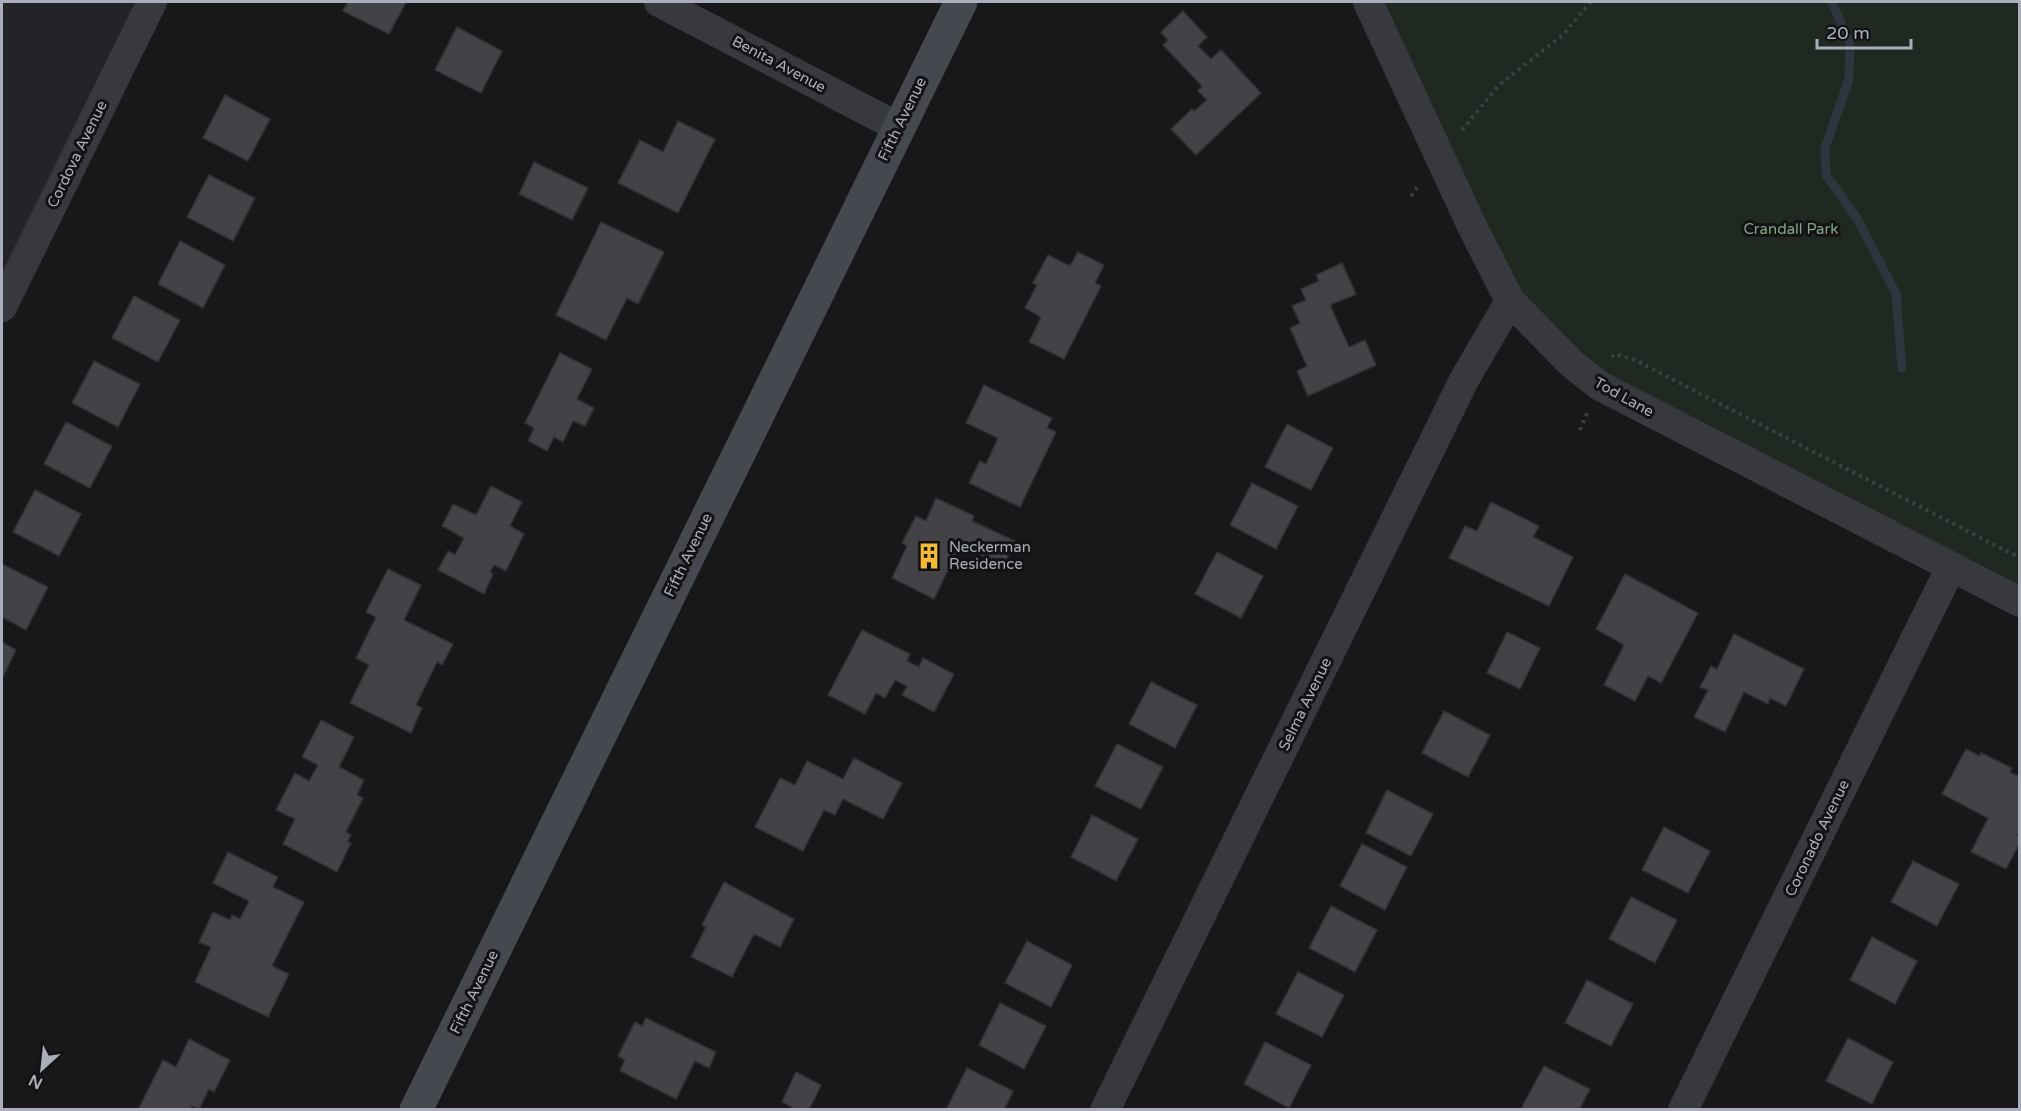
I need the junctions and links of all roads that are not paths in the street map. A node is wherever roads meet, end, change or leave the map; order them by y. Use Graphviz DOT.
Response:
graph roads {
  1 [pos="152,2"];
  2 [pos="659,2"];
  3 [pos="961,2"];
  4 [pos="1368,2"];
  5 [pos="898,127"];
  6 [pos="1510,301"];
  7 [pos="2,307"];
  8 [pos="1951,567"];
  9 [pos="2019,602"];
  10 [pos="416,1110"];
  11 [pos="1105,1110"];
  12 [pos="1683,1110"];
  1 -- 7 [label="street, Cordova Avenue"];
  2 -- 5 [label="street, Benita Avenue"];
  3 -- 5 [label="street, Fifth Avenue"];
  4 -- 6 [label="street, Tod Lane"];
  5 -- 10 [label="street, Fifth Avenue"];
  6 -- 8 [label="street, Tod Lane"];
  6 -- 11 [label="street, Selma Avenue"];
  8 -- 9 [label="street, Tod Lane"];
  8 -- 12 [label="street, Coronado Avenue"];
}
